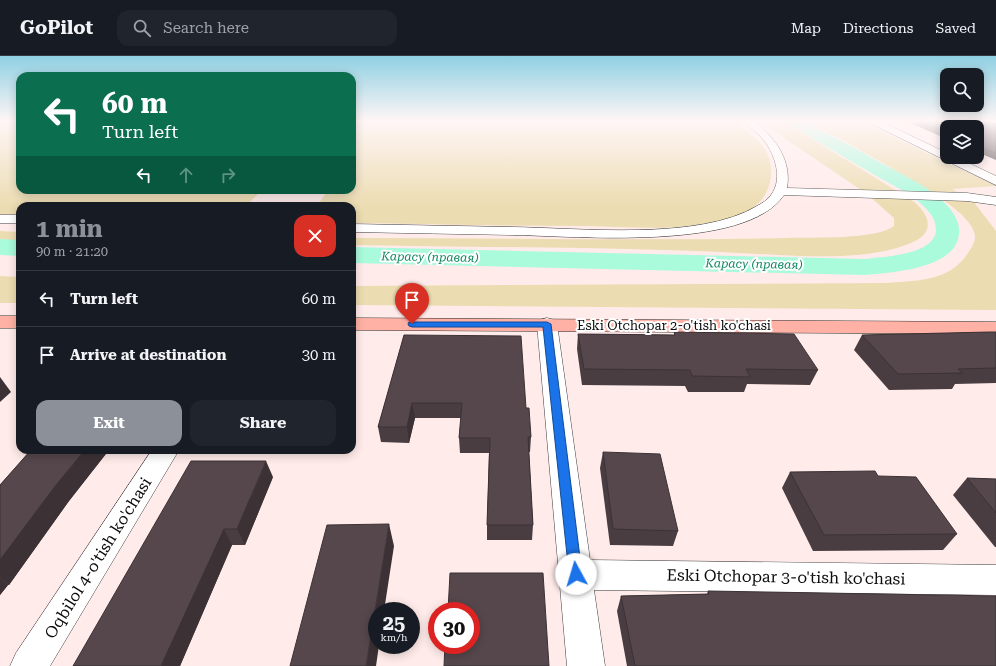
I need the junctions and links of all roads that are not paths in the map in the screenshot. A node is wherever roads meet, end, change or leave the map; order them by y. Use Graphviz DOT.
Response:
graph roads {
  1 [pos="775,149"];
  2 [pos="930,149"];
  3 [pos="996,181"];
  4 [pos="780,191"];
  5 [pos="996,201"];
  6 [pos="0,218"];
  7 [pos="16,219"];
  8 [pos="356,228"];
  9 [pos="0,322"];
  10 [pos="16,322"];
  11 [pos="356,324"];
  12 [pos="547,324"];
  13 [pos="996,328"];
  14 [pos="163,454"];
  15 [pos="576,574"];
  16 [pos="996,580"];
  17 [pos="29,666"];
  18 [pos="586,666"];
  1 -- 4 [label="lane"];
  2 -- 3 [label="street"];
  4 -- 5 [label="lane"];
  4 -- 8 [label="lane"];
  6 -- 7 [label="lane"];
  9 -- 10 [label="street"];
  11 -- 12 [label="street, Eski Otchopar 2-o'tish ko'chasi"];
  12 -- 13 [label="street, Eski Otchopar 2-o'tish ko'chasi"];
  12 -- 15 [label="street"];
  14 -- 17 [label="street, Oqbilol 4-o'tish ko'chasi"];
  15 -- 16 [label="street, Eski Otchopar 3-o'tish ko'chasi"];
  15 -- 18 [label="street"];
}
